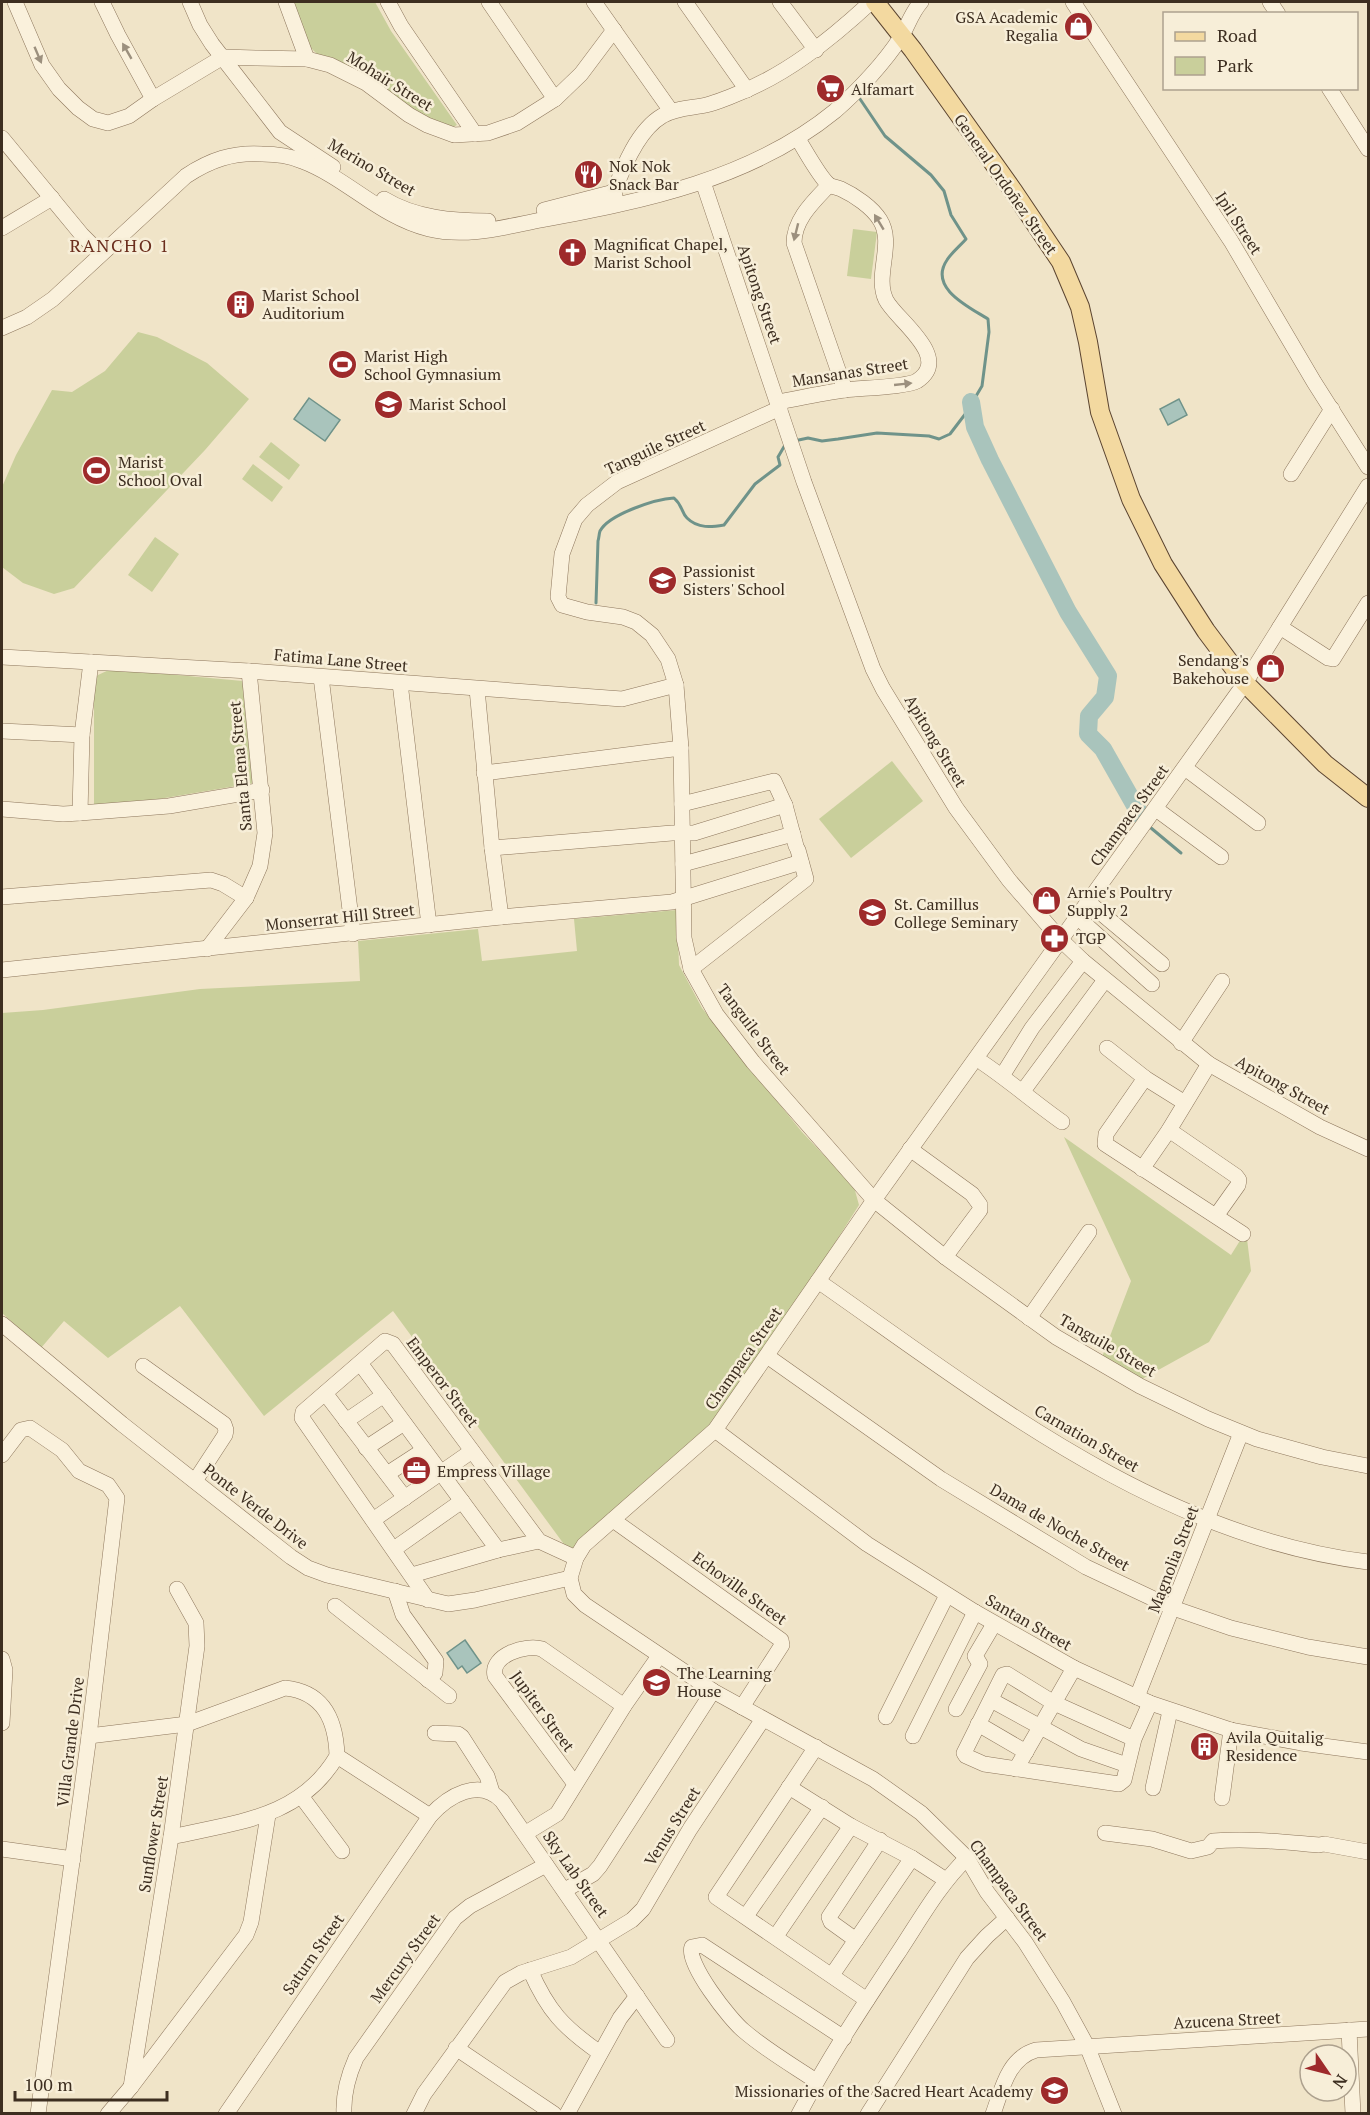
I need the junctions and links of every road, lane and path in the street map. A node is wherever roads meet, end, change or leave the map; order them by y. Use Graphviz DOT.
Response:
graph roads {
  1 [pos="15,2"];
  2 [pos="102,2"];
  3 [pos="190,2"];
  4 [pos="286,2"];
  5 [pos="388,2"];
  6 [pos="489,2"];
  7 [pos="594,2"];
  8 [pos="685,2"];
  9 [pos="780,2"];
  10 [pos="873,2"];
  11 [pos="921,2"];
  12 [pos="1073,2"];
  13 [pos="614,30"];
  14 [pos="902,35"];
  15 [pos="816,50"];
  16 [pos="223,57"];
  17 [pos="307,60"];
  18 [pos="747,90"];
  19 [pos="1330,90"];
  20 [pos="153,99"];
  21 [pos="555,99"];
  22 [pos="671,111"];
  23 [pos="475,134"];
  24 [pos="2,138"];
  25 [pos="798,139"];
  26 [pos="1368,149"];
  27 [pos="703,182"];
  28 [pos="829,185"];
  29 [pos="52,198"];
  30 [pos="615,198"];
  31 [pos="2,228"];
  32 [pos="101,254"];
  33 [pos="2,328"];
  34 [pos="845,390"];
  35 [pos="779,405"];
  36 [pos="1332,409"];
  37 [pos="1368,467"];
  38 [pos="1291,474"];
  39 [pos="1368,486"];
  40 [pos="1368,603"];
  41 [pos="1280,627"];
  42 [pos="2,657"];
  43 [pos="91,662"];
  44 [pos="249,671"];
  45 [pos="321,677"];
  46 [pos="400,683"];
  47 [pos="1245,683"];
  48 [pos="676,685"];
  49 [pos="477,689"];
  50 [pos="2,730"];
  51 [pos="82,735"];
  52 [pos="681,748"];
  53 [pos="1185,768"];
  54 [pos="484,772"];
  55 [pos="262,790"];
  56 [pos="1368,798"];
  57 [pos="682,804"];
  58 [pos="785,805"];
  59 [pos="2,808"];
  60 [pos="1156,809"];
  61 [pos="80,813"];
  62 [pos="1258,823"];
  63 [pos="684,833"];
  64 [pos="492,848"];
  65 [pos="797,848"];
  66 [pos="1221,857"];
  67 [pos="686,863"];
  68 [pos="2,897"];
  69 [pos="246,898"];
  70 [pos="683,899"];
  71 [pos="1088,902"];
  72 [pos="1077,916"];
  73 [pos="501,917"];
  74 [pos="429,925"];
  75 [pos="353,934"];
  76 [pos="1060,939"];
  77 [pos="207,949"];
  78 [pos="1083,961"];
  79 [pos="1162,964"];
  80 [pos="691,969"];
  81 [pos="2,970"];
  82 [pos="1105,980"];
  83 [pos="1222,981"];
  84 [pos="1152,984"];
  85 [pos="1181,1043"];
  86 [pos="1107,1048"];
  87 [pos="983,1063"];
  88 [pos="1209,1064"];
  89 [pos="1002,1076"];
  90 [pos="1145,1078"];
  91 [pos="1023,1091"];
  92 [pos="1185,1103"];
  93 [pos="1062,1122"];
  94 [pos="1169,1131"];
  95 [pos="910,1149"];
  96 [pos="1368,1149"];
  97 [pos="1142,1169"];
  98 [pos="873,1200"];
  99 [pos="1216,1216"];
  100 [pos="1089,1232"];
  101 [pos="1243,1234"];
  102 [pos="945,1257"];
  103 [pos="818,1281"];
  104 [pos="1029,1318"];
  105 [pos="2,1324"];
  106 [pos="767,1356"];
  107 [pos="360,1363"];
  108 [pos="143,1366"];
  109 [pos="326,1393"];
  110 [pos="384,1395"];
  111 [pos="346,1421"];
  112 [pos="404,1423"];
  113 [pos="715,1430"];
  114 [pos="1241,1433"];
  115 [pos="366,1448"];
  116 [pos="424,1450"];
  117 [pos="472,1450"];
  118 [pos="2,1455"];
  119 [pos="1368,1466"];
  120 [pos="441,1472"];
  121 [pos="387,1474"];
  122 [pos="195,1481"];
  123 [pos="405,1498"];
  124 [pos="462,1501"];
  125 [pos="372,1520"];
  126 [pos="613,1520"];
  127 [pos="1207,1521"];
  128 [pos="539,1541"];
  129 [pos="394,1549"];
  130 [pos="498,1550"];
  131 [pos="576,1558"];
  132 [pos="1368,1562"];
  133 [pos="412,1575"];
  134 [pos="570,1578"];
  135 [pos="177,1589"];
  136 [pos="395,1591"];
  137 [pos="947,1594"];
  138 [pos="428,1600"];
  139 [pos="335,1606"];
  140 [pos="1173,1608"];
  141 [pos="975,1612"];
  142 [pos="994,1624"];
  143 [pos="659,1656"];
  144 [pos="1368,1657"];
  145 [pos="2,1659"];
  146 [pos="1074,1668"];
  147 [pos="428,1680"];
  148 [pos="713,1690"];
  149 [pos="449,1696"];
  150 [pos="991,1700"];
  151 [pos="1143,1700"];
  152 [pos="1054,1702"];
  153 [pos="624,1706"];
  154 [pos="742,1707"];
  155 [pos="956,1709"];
  156 [pos="1170,1710"];
  157 [pos="886,1717"];
  158 [pos="763,1719"];
  159 [pos="2,1723"];
  160 [pos="188,1724"];
  161 [pos="978,1724"];
  162 [pos="1040,1727"];
  163 [pos="1231,1730"];
  164 [pos="435,1734"];
  165 [pos="89,1736"];
  166 [pos="913,1736"];
  167 [pos="1134,1739"];
  168 [pos="816,1747"];
  169 [pos="1026,1752"];
  170 [pos="1368,1752"];
  171 [pos="337,1756"];
  172 [pos="1127,1765"];
  173 [pos="1016,1769"];
  174 [pos="575,1784"];
  175 [pos="789,1787"];
  176 [pos="1153,1788"];
  177 [pos="492,1792"];
  178 [pos="301,1797"];
  179 [pos="1222,1798"];
  180 [pos="822,1807"];
  181 [pos="268,1815"];
  182 [pos="430,1816"];
  183 [pos="851,1826"];
  184 [pos="526,1833"];
  185 [pos="1105,1833"];
  186 [pos="171,1837"];
  187 [pos="880,1840"];
  188 [pos="2,1849"];
  189 [pos="342,1851"];
  190 [pos="1368,1852"];
  191 [pos="912,1858"];
  192 [pos="967,1858"];
  193 [pos="73,1859"];
  194 [pos="546,1865"];
  195 [pos="946,1880"];
  196 [pos="565,1890"];
  197 [pos="746,1916"];
  198 [pos="1007,1918"];
  199 [pos="776,1936"];
  200 [pos="599,1939"];
  201 [pos="856,1940"];
  202 [pos="530,1970"];
  203 [pos="832,1975"];
  204 [pos="637,1996"];
  205 [pos="867,2000"];
  206 [pos="1368,2029"];
  207 [pos="1349,2030"];
  208 [pos="844,2038"];
  209 [pos="667,2040"];
  210 [pos="1087,2046"];
  211 [pos="456,2048"];
  212 [pos="600,2053"];
  213 [pos="816,2081"];
  214 [pos="131,2087"];
  215 [pos="38,2114"];
  216 [pos="108,2114"];
  217 [pos="226,2114"];
  218 [pos="344,2114"];
  219 [pos="414,2114"];
  220 [pos="554,2114"];
  221 [pos="567,2114"];
  222 [pos="799,2114"];
  223 [pos="868,2114"];
  224 [pos="993,2114"];
  225 [pos="1114,2114"];
  226 [pos="1353,2114"];
  1 -- 20 [label="street, one-way"];
  20 -- 2 [label="street, one-way"];
  3 -- 16 [label="street, Merino Street"];
  4 -- 17 [label="street"];
  5 -- 23 [label="street"];
  6 -- 21 [label="street"];
  7 -- 13 [label="street"];
  8 -- 18 [label="street"];
  9 -- 15 [label="street"];
  10 -- 14 [label="main road, General Ordoñez Street"];
  10 -- 15 [label="street"];
  11 -- 14 [label="street"];
  12 -- 36 [label="street, Ipil Street"];
  13 -- 21 [label="street, Mohair Street"];
  13 -- 22 [label="street"];
  14 -- 25 [label="street"];
  14 -- 47 [label="main road, General Ordoñez Street"];
  15 -- 18 [label="street"];
  16 -- 17 [label="street, Mohair Street"];
  16 -- 20 [label="street"];
  16 -- 30 [label="street, Merino Street"];
  17 -- 23 [label="street, Mohair Street"];
  18 -- 22 [label="street"];
  19 -- 26 [label="street"];
  21 -- 23 [label="street, Mohair Street"];
  22 -- 30 [label="street"];
  24 -- 29 [label="street"];
  25 -- 27 [label="street"];
  25 -- 28 [label="street, Mansanas Street"];
  27 -- 30 [label="street"];
  27 -- 35 [label="street, Apitong Street"];
  28 -- 34 [label="street, one-way"];
  34 -- 28 [label="street, Mansanas Street, one-way"];
  29 -- 31 [label="street"];
  29 -- 32 [label="street"];
  30 -- 32 [label="street"];
  32 -- 33 [label="street"];
  34 -- 35 [label="street, Mansanas Street"];
  35 -- 48 [label="street, Tanguile Street"];
  35 -- 76 [label="street, Apitong Street"];
  36 -- 37 [label="street, Ipil Street"];
  36 -- 38 [label="street"];
  39 -- 41 [label="street, Champaca Street"];
  40 -- 41 [label="street"];
  41 -- 47 [label="street, Champaca Street"];
  42 -- 43 [label="street, Fatima Lane Street"];
  43 -- 44 [label="street, Fatima Lane Street"];
  43 -- 51 [label="street"];
  44 -- 45 [label="street, Fatima Lane Street"];
  44 -- 55 [label="street, Santa Elena Street"];
  45 -- 46 [label="street, Fatima Lane Street"];
  45 -- 75 [label="street"];
  46 -- 49 [label="street, Fatima Lane Street"];
  46 -- 74 [label="street"];
  47 -- 53 [label="street, Champaca Street"];
  47 -- 56 [label="main road, General Ordoñez Street"];
  48 -- 49 [label="street, Fatima Lane Street"];
  48 -- 52 [label="street, Tanguile Street"];
  49 -- 54 [label="street"];
  50 -- 51 [label="street"];
  51 -- 61 [label="street"];
  52 -- 54 [label="street"];
  52 -- 57 [label="street, Tanguile Street"];
  53 -- 60 [label="street, Champaca Street"];
  53 -- 62 [label="street"];
  54 -- 64 [label="street"];
  55 -- 61 [label="street"];
  55 -- 69 [label="street, Santa Elena Street"];
  57 -- 58 [label="street"];
  57 -- 63 [label="street, Tanguile Street"];
  58 -- 63 [label="street"];
  58 -- 65 [label="street"];
  59 -- 61 [label="street"];
  60 -- 66 [label="street"];
  60 -- 71 [label="street, Champaca Street"];
  63 -- 64 [label="street"];
  63 -- 67 [label="street, Tanguile Street"];
  64 -- 73 [label="street"];
  65 -- 67 [label="street"];
  65 -- 70 [label="street, Monserrat Hill Street"];
  65 -- 80 [label="street"];
  67 -- 70 [label="street, Tanguile Street"];
  68 -- 69 [label="street"];
  69 -- 77 [label="street, Santa Elena Street"];
  70 -- 73 [label="street, Monserrat Hill Street"];
  70 -- 80 [label="street, Tanguile Street"];
  71 -- 72 [label="street, Champaca Street"];
  71 -- 79 [label="street"];
  72 -- 76 [label="street, Champaca Street"];
  72 -- 84 [label="street"];
  73 -- 74 [label="street, Monserrat Hill Street"];
  74 -- 75 [label="street, Monserrat Hill Street"];
  75 -- 77 [label="street, Monserrat Hill Street"];
  76 -- 78 [label="street, Apitong Street"];
  76 -- 95 [label="street, Champaca Street"];
  77 -- 81 [label="street, Monserrat Hill Street"];
  78 -- 82 [label="street, Apitong Street"];
  78 -- 89 [label="street"];
  80 -- 98 [label="street, Tanguile Street"];
  82 -- 85 [label="street, Apitong Street"];
  82 -- 91 [label="street"];
  83 -- 85 [label="street"];
  85 -- 88 [label="street, Apitong Street"];
  86 -- 90 [label="street"];
  87 -- 89 [label="street"];
  88 -- 92 [label="street"];
  88 -- 96 [label="street, Apitong Street"];
  89 -- 91 [label="street"];
  90 -- 92 [label="street"];
  90 -- 97 [label="street"];
  91 -- 93 [label="street"];
  92 -- 94 [label="street"];
  94 -- 97 [label="street"];
  94 -- 99 [label="street"];
  95 -- 98 [label="street, Champaca Street"];
  95 -- 102 [label="street"];
  97 -- 99 [label="street"];
  98 -- 102 [label="street, Tanguile Street"];
  98 -- 103 [label="street, Champaca Street"];
  99 -- 101 [label="street"];
  100 -- 104 [label="street"];
  102 -- 104 [label="street, Tanguile Street"];
  103 -- 106 [label="street, Champaca Street"];
  103 -- 127 [label="street, Carnation Street"];
  104 -- 114 [label="street, Tanguile Street"];
  105 -- 122 [label="street, Ponte Verde Drive"];
  106 -- 113 [label="street, Champaca Street"];
  106 -- 140 [label="street, Dama de Noche Street"];
  107 -- 109 [label="street, Emperor Street"];
  107 -- 110 [label="street"];
  107 -- 117 [label="street, Emperor Street"];
  108 -- 122 [label="street"];
  109 -- 111 [label="street"];
  109 -- 125 [label="street, Emperor Street"];
  110 -- 111 [label="street"];
  110 -- 112 [label="street"];
  111 -- 115 [label="street"];
  112 -- 115 [label="street"];
  112 -- 116 [label="street"];
  113 -- 126 [label="street, Champaca Street"];
  113 -- 137 [label="street, Santan Street"];
  114 -- 119 [label="street, Tanguile Street"];
  114 -- 127 [label="street, Magnolia Street"];
  115 -- 121 [label="street"];
  116 -- 120 [label="street"];
  116 -- 121 [label="street"];
  117 -- 120 [label="street"];
  117 -- 128 [label="street, Emperor Street"];
  118 -- 165 [label="street, Villa Grande Drive"];
  120 -- 123 [label="street"];
  120 -- 124 [label="street"];
  121 -- 123 [label="street"];
  122 -- 136 [label="street, Ponte Verde Drive"];
  123 -- 125 [label="street"];
  124 -- 129 [label="street"];
  124 -- 130 [label="street"];
  125 -- 129 [label="street, Emperor Street"];
  126 -- 131 [label="street, Champaca Street"];
  126 -- 154 [label="street, Echoville Street"];
  127 -- 132 [label="street, Carnation Street"];
  127 -- 140 [label="street, Magnolia Street"];
  128 -- 130 [label="street"];
  128 -- 131 [label="street, Emperor Street"];
  129 -- 133 [label="street, Emperor Street"];
  130 -- 133 [label="street"];
  131 -- 134 [label="street, Champaca Street"];
  133 -- 138 [label="street, Emperor Street"];
  134 -- 138 [label="street, Ponte Verde Drive"];
  134 -- 143 [label="street, Champaca Street"];
  135 -- 160 [label="street, Sunflower Street"];
  136 -- 138 [label="street, Ponte Verde Drive"];
  136 -- 147 [label="street"];
  137 -- 141 [label="street, Santan Street"];
  137 -- 157 [label="street"];
  139 -- 147 [label="street"];
  140 -- 144 [label="street, Dama de Noche Street"];
  140 -- 151 [label="street, Magnolia Street"];
  141 -- 142 [label="street, Santan Street"];
  141 -- 166 [label="street"];
  142 -- 146 [label="street, Santan Street"];
  142 -- 155 [label="street"];
  143 -- 148 [label="street, Champaca Street"];
  143 -- 153 [label="street"];
  145 -- 159 [label="street"];
  146 -- 151 [label="street, Santan Street"];
  146 -- 152 [label="street"];
  147 -- 149 [label="street"];
  148 -- 154 [label="street, Champaca Street"];
  148 -- 196 [label="street"];
  150 -- 152 [label="street"];
  150 -- 161 [label="street"];
  150 -- 162 [label="street"];
  151 -- 156 [label="street, Santan Street"];
  151 -- 167 [label="street, Magnolia Street"];
  152 -- 162 [label="street"];
  152 -- 167 [label="street"];
  153 -- 174 [label="street"];
  153 -- 174 [label="street, Jupiter Street"];
  154 -- 158 [label="street, Champaca Street"];
  156 -- 163 [label="street, Santan Street"];
  156 -- 176 [label="street"];
  158 -- 168 [label="street, Champaca Street"];
  158 -- 200 [label="street, Venus Street"];
  160 -- 165 [label="street"];
  160 -- 171 [label="street"];
  160 -- 186 [label="street, Sunflower Street"];
  161 -- 169 [label="street"];
  161 -- 173 [label="street"];
  162 -- 169 [label="street"];
  162 -- 172 [label="street"];
  163 -- 170 [label="street, Santan Street"];
  163 -- 179 [label="street"];
  164 -- 177 [label="street, Sky Lab Street"];
  165 -- 193 [label="street, Villa Grande Drive"];
  167 -- 172 [label="street, Magnolia Street"];
  168 -- 175 [label="street"];
  168 -- 192 [label="street, Champaca Street"];
  169 -- 173 [label="street"];
  171 -- 178 [label="street"];
  171 -- 182 [label="street"];
  172 -- 173 [label="street"];
  174 -- 184 [label="street"];
  175 -- 180 [label="street"];
  175 -- 197 [label="street"];
  177 -- 182 [label="street"];
  177 -- 184 [label="street, Sky Lab Street"];
  178 -- 181 [label="street"];
  178 -- 189 [label="street"];
  180 -- 183 [label="street"];
  180 -- 197 [label="street"];
  181 -- 186 [label="street"];
  181 -- 214 [label="street"];
  182 -- 217 [label="street, Saturn Street"];
  183 -- 187 [label="street"];
  183 -- 199 [label="street"];
  184 -- 194 [label="street, Sky Lab Street"];
  185 -- 190 [label="street"];
  186 -- 214 [label="street, Sunflower Street"];
  187 -- 191 [label="street"];
  187 -- 201 [label="street"];
  188 -- 193 [label="street"];
  191 -- 195 [label="street"];
  191 -- 201 [label="street"];
  192 -- 195 [label="street"];
  192 -- 198 [label="street, Champaca Street"];
  193 -- 215 [label="street, Villa Grande Drive"];
  194 -- 196 [label="street, Sky Lab Street"];
  194 -- 218 [label="street, Mercury Street"];
  195 -- 205 [label="street"];
  196 -- 200 [label="street, Sky Lab Street"];
  197 -- 199 [label="street"];
  198 -- 210 [label="street, Champaca Street"];
  198 -- 223 [label="street"];
  199 -- 203 [label="street"];
  200 -- 202 [label="street, Venus Street"];
  200 -- 204 [label="street, Sky Lab Street"];
  201 -- 203 [label="street"];
  202 -- 211 [label="street, Venus Street"];
  202 -- 212 [label="street"];
  203 -- 205 [label="street"];
  204 -- 209 [label="street, Sky Lab Street"];
  204 -- 212 [label="street"];
  205 -- 208 [label="street"];
  206 -- 207 [label="street, Azucena Street"];
  207 -- 210 [label="street, Azucena Street"];
  207 -- 226 [label="street"];
  208 -- 213 [label="street"];
  208 -- 213 [label="street"];
  210 -- 224 [label="street, Azucena Street"];
  210 -- 225 [label="street, Champaca Street"];
  211 -- 219 [label="street, Venus Street"];
  211 -- 220 [label="street"];
  212 -- 221 [label="street"];
  213 -- 222 [label="street"];
  214 -- 216 [label="street"];
}
